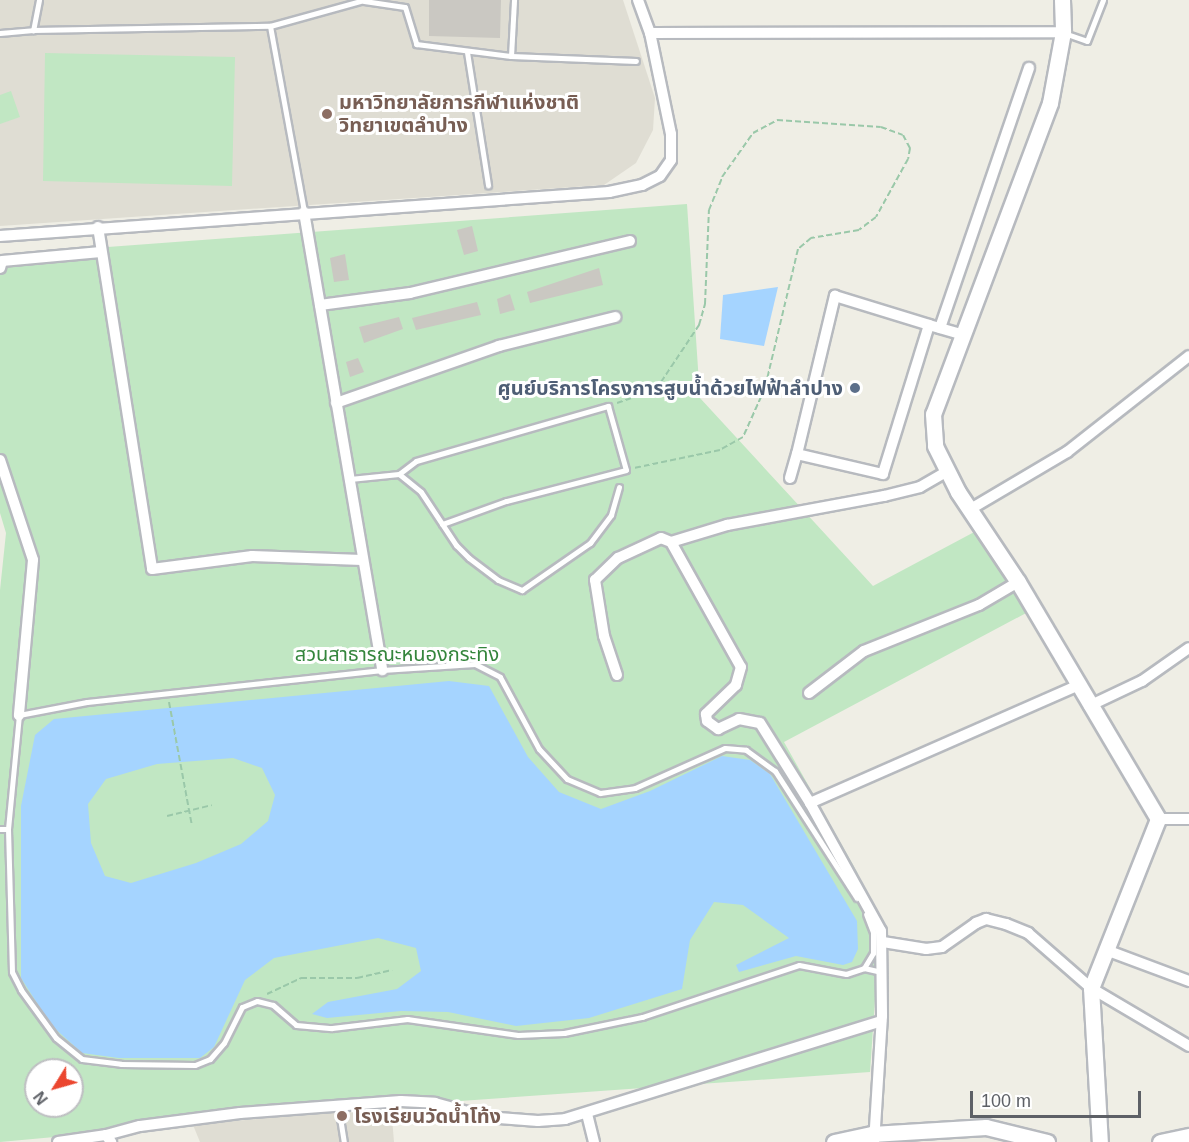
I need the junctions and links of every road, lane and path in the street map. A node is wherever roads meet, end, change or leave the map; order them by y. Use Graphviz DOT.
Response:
graph roads {
  1 [pos="39,0"];
  2 [pos="514,0"];
  3 [pos="638,0"];
  4 [pos="1062,0"];
  5 [pos="1103,0"];
  6 [pos="364,1"];
  7 [pos="270,26"];
  8 [pos="33,30"];
  9 [pos="1063,32"];
  10 [pos="0,33"];
  11 [pos="650,33"];
  12 [pos="466,52"];
  13 [pos="511,56"];
  14 [pos="636,61"];
  15 [pos="1029,68"];
  16 [pos="488,184"];
  17 [pos="304,213"];
  18 [pos="98,227"];
  19 [pos="0,236"];
  20 [pos="630,241"];
  21 [pos="101,252"];
  22 [pos="0,268"];
  23 [pos="320,305"];
  24 [pos="615,317"];
  25 [pos="934,326"];
  26 [pos="963,335"];
  27 [pos="1189,356"];
  28 [pos="336,403"];
  29 [pos="608,406"];
  30 [pos="797,454"];
  31 [pos="0,460"];
  32 [pos="626,470"];
  33 [pos="948,471"];
  34 [pos="399,474"];
  35 [pos="790,478"];
  36 [pos="348,479"];
  37 [pos="619,487"];
  38 [pos="969,510"];
  39 [pos="442,524"];
  40 [pos="671,542"];
  41 [pos="362,560"];
  42 [pos="1018,582"];
  43 [pos="1189,648"];
  44 [pos="382,670"];
  45 [pos="617,675"];
  46 [pos="1077,686"];
  47 [pos="167,693"];
  48 [pos="809,693"];
  49 [pos="1089,705"];
  50 [pos="19,715"];
  51 [pos="810,803"];
  52 [pos="212,805"];
  53 [pos="189,811"];
  54 [pos="166,816"];
  55 [pos="1158,819"];
  56 [pos="1189,819"];
  57 [pos="192,826"];
  58 [pos="0,829"];
  59 [pos="8,829"];
  60 [pos="883,942"];
  61 [pos="1106,950"];
  62 [pos="864,968"];
  63 [pos="392,970"];
  64 [pos="883,973"];
  65 [pos="1189,981"];
  66 [pos="1091,988"];
  67 [pos="257,1001"];
  68 [pos="882,1021"];
  69 [pos="1189,1046"];
  70 [pos="338,1105"];
  71 [pos="587,1114"];
  72 [pos="1189,1137"];
  73 [pos="108,1138"];
  74 [pos="873,1138"];
  75 [pos="58,1142"];
  76 [pos="344,1142"];
  77 [pos="594,1142"];
  78 [pos="834,1142"];
  79 [pos="1047,1142"];
  80 [pos="1100,1142"];
  81 [pos="1160,1142"];
  1 -- 8 [label="lane"];
  2 -- 13 [label="lane"];
  3 -- 11 [label="street"];
  4 -- 9 [label="street"];
  5 -- 9 [label="lane"];
  6 -- 7 [label="lane"];
  6 -- 12 [label="lane"];
  7 -- 8 [label="lane"];
  7 -- 17 [label="lane"];
  8 -- 10 [label="lane"];
  9 -- 11 [label="street"];
  9 -- 26 [label="street"];
  11 -- 17 [label="street"];
  12 -- 13 [label="lane"];
  12 -- 16 [label="lane"];
  13 -- 14 [label="lane"];
  15 -- 25 [label="street"];
  17 -- 18 [label="street"];
  17 -- 23 [label="street"];
  18 -- 19 [label="street"];
  18 -- 21 [label="street"];
  20 -- 23 [label="street"];
  21 -- 22 [label="street"];
  21 -- 41 [label="street"];
  23 -- 28 [label="street"];
  24 -- 28 [label="street"];
  25 -- 26 [label="street"];
  25 -- 30 [label="street"];
  25 -- 30 [label="street"];
  26 -- 33 [label="street"];
  27 -- 38 [label="street"];
  28 -- 36 [label="street"];
  29 -- 32 [label="lane"];
  29 -- 32 [label="path"];
  29 -- 34 [label="lane"];
  30 -- 35 [label="street"];
  31 -- 50 [label="street"];
  32 -- 39 [label="lane"];
  33 -- 38 [label="street"];
  33 -- 40 [label="street"];
  34 -- 36 [label="lane"];
  34 -- 39 [label="lane"];
  36 -- 41 [label="street"];
  37 -- 39 [label="lane"];
  38 -- 42 [label="street"];
  40 -- 45 [label="street"];
  40 -- 51 [label="street"];
  41 -- 44 [label="street"];
  42 -- 46 [label="street"];
  42 -- 48 [label="street"];
  43 -- 49 [label="street"];
  44 -- 47 [label="lane"];
  44 -- 62 [label="lane"];
  46 -- 49 [label="street"];
  46 -- 51 [label="street"];
  47 -- 50 [label="lane"];
  47 -- 53 [label="path"];
  49 -- 55 [label="street"];
  50 -- 59 [label="lane"];
  51 -- 60 [label="street"];
  52 -- 53 [label="path"];
  53 -- 54 [label="path"];
  53 -- 57 [label="path"];
  55 -- 56 [label="street"];
  55 -- 61 [label="street"];
  58 -- 59 [label="lane"];
  59 -- 67 [label="lane"];
  60 -- 64 [label="street"];
  60 -- 66 [label="street"];
  61 -- 65 [label="street"];
  61 -- 66 [label="street"];
  62 -- 64 [label="lane"];
  62 -- 67 [label="lane"];
  63 -- 67 [label="path"];
  64 -- 68 [label="street"];
  66 -- 69 [label="street"];
  66 -- 80 [label="street"];
  68 -- 71 [label="street"];
  68 -- 74 [label="street"];
  70 -- 71 [label="street"];
  70 -- 73 [label="street"];
  70 -- 76 [label="lane"];
  71 -- 77 [label="street"];
  72 -- 81 [label="street"];
  73 -- 75 [label="street"];
  74 -- 78 [label="street"];
  74 -- 79 [label="street"];
}
